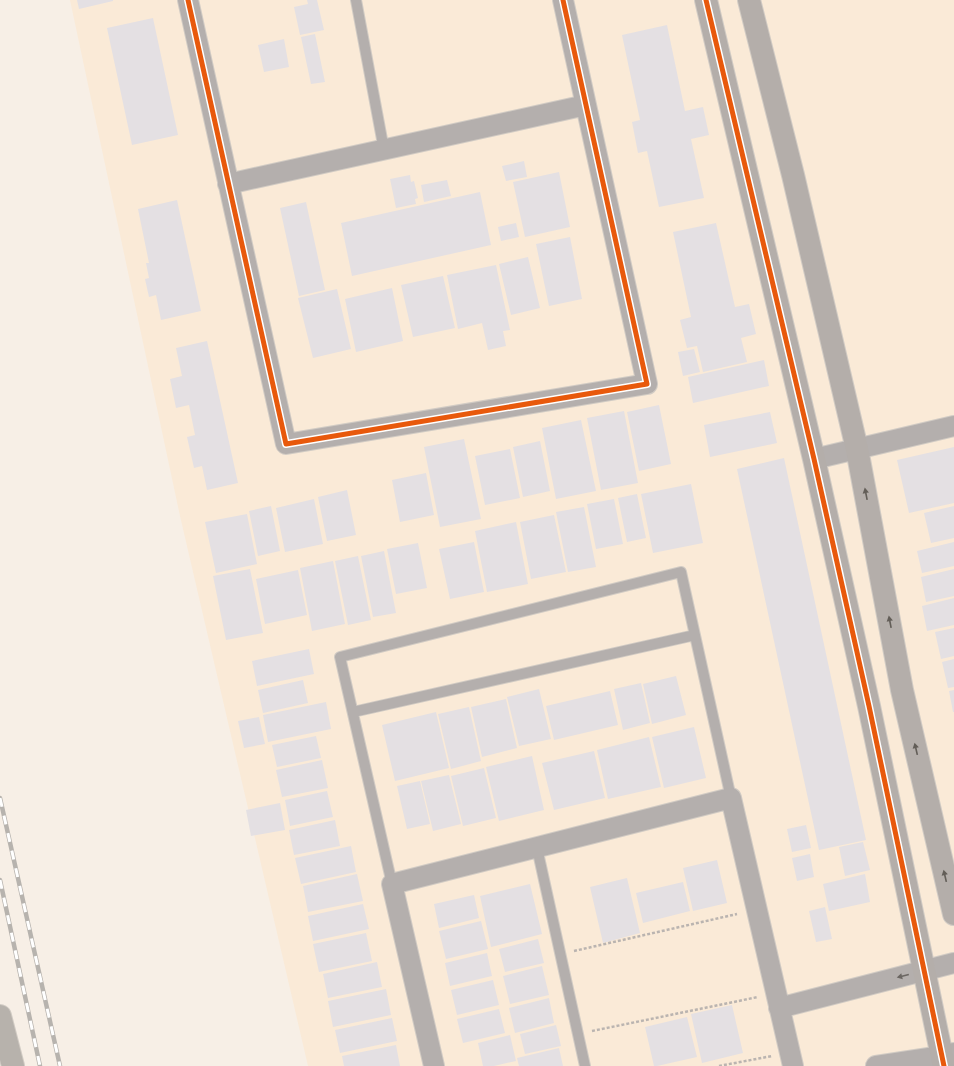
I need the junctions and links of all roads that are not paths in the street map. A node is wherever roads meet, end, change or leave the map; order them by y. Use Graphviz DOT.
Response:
graph roads {
  1 [pos="188,0"];
  2 [pos="356,0"];
  3 [pos="563,0"];
  4 [pos="706,0"];
  5 [pos="749,0"];
  6 [pos="586,105"];
  7 [pos="384,150"];
  8 [pos="228,184"];
  9 [pos="954,426"];
  10 [pos="857,449"];
  11 [pos="814,459"];
  12 [pos="695,635"];
  13 [pos="353,712"];
  14 [pos="732,798"];
  15 [pos="536,848"];
  16 [pos="392,884"];
  17 [pos="954,914"];
  18 [pos="954,962"];
  19 [pos="924,971"];
  20 [pos="777,1000"];
  21 [pos="0,1016"];
  22 [pos="947,1058"];
  23 [pos="791,1059"];
  24 [pos="12,1066"];
  25 [pos="434,1066"];
  26 [pos="585,1066"];
  27 [pos="876,1066"];
  1 -- 8 [label="street"];
  2 -- 7 [label="lane"];
  3 -- 6 [label="street"];
  4 -- 11 [label="street"];
  5 -- 10 [label="street"];
  6 -- 7 [label="street"];
  6 -- 8 [label="street"];
  7 -- 8 [label="street"];
  9 -- 10 [label="street"];
  10 -- 11 [label="street"];
  17 -- 10 [label="street, one-way"];
  11 -- 19 [label="street"];
  12 -- 13 [label="lane"];
  12 -- 13 [label="lane"];
  12 -- 14 [label="lane"];
  13 -- 16 [label="lane"];
  14 -- 15 [label="street"];
  14 -- 20 [label="street"];
  15 -- 16 [label="street"];
  15 -- 26 [label="lane"];
  16 -- 25 [label="street"];
  18 -- 19 [label="street"];
  19 -- 20 [label="street, one-way"];
  19 -- 22 [label="street"];
  20 -- 23 [label="street"];
  21 -- 24 [label="main road"];
  22 -- 27 [label="street"];
}
